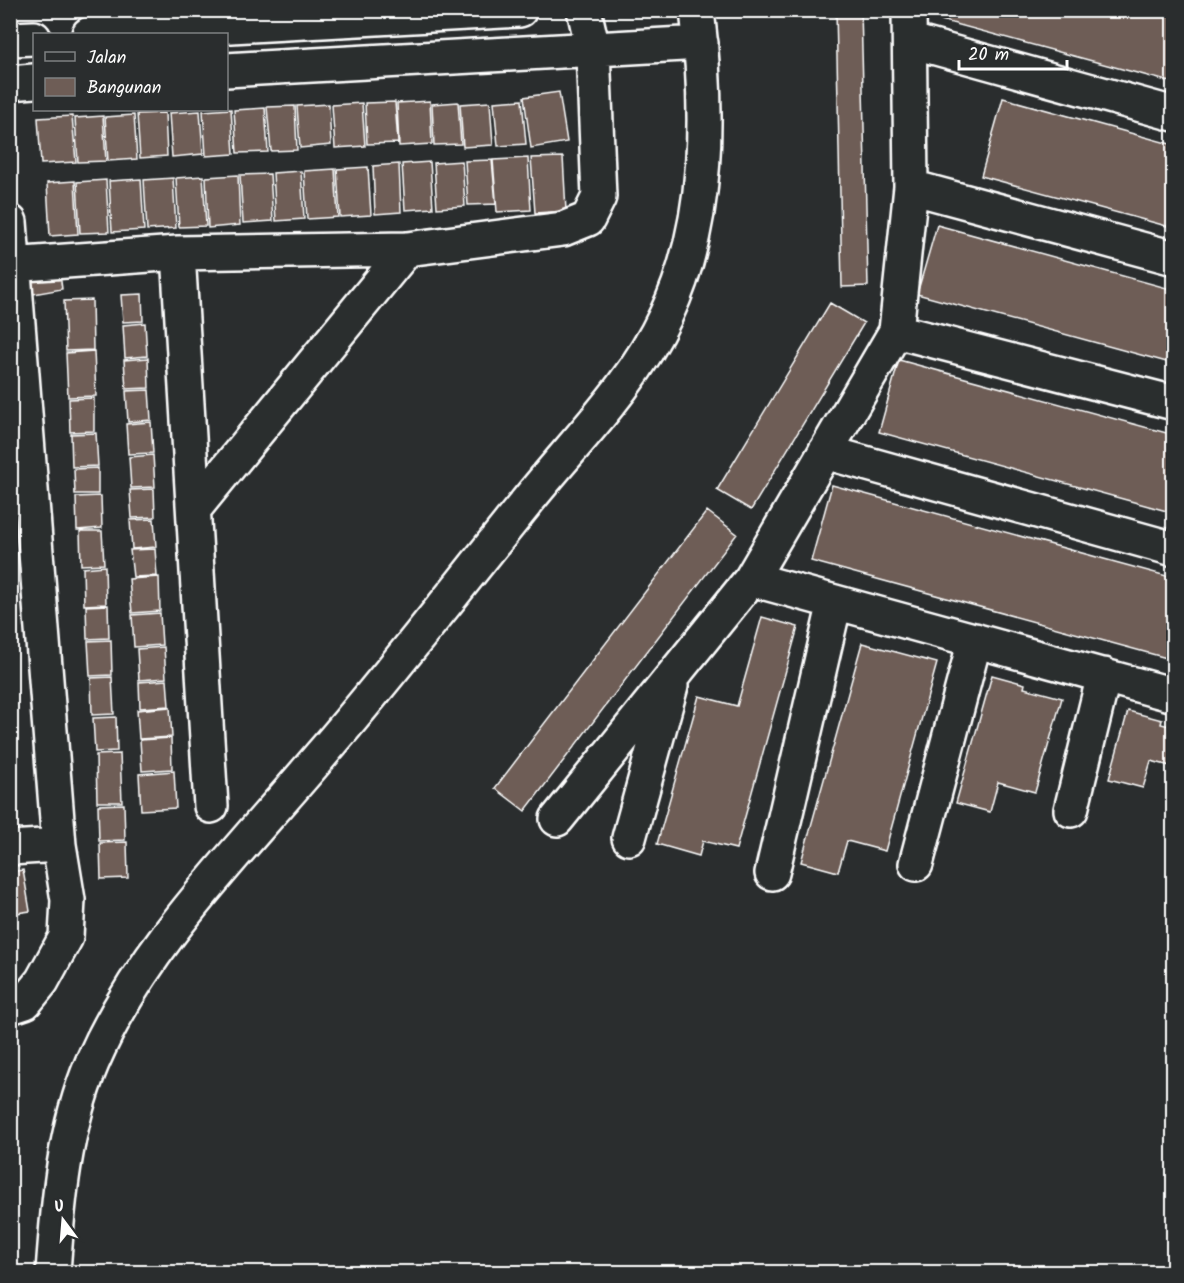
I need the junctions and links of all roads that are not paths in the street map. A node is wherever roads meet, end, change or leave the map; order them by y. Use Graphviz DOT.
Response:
graph roads {
  1 [pos="520,10"];
  2 [pos="584,10"];
  3 [pos="697,10"];
  4 [pos="910,26"];
  5 [pos="107,33"];
  6 [pos="33,38"];
  7 [pos="10,39"];
  8 [pos="701,43"];
  9 [pos="594,49"];
  10 [pos="228,70"];
  11 [pos="33,81"];
  12 [pos="10,83"];
  13 [pos="1173,114"];
  14 [pos="911,187"];
  15 [pos="10,222"];
  16 [pos="407,249"];
  17 [pos="178,253"];
  18 [pos="1173,258"];
  19 [pos="12,264"];
  20 [pos="896,331"];
  21 [pos="1173,403"];
  22 [pos="825,452"];
  23 [pos="194,509"];
  24 [pos="1173,549"];
  25 [pos="751,579"];
  26 [pos="835,602"];
  27 [pos="975,640"];
  28 [pos="675,673"];
  29 [pos="1104,675"];
  30 [pos="1173,694"];
  31 [pos="211,806"];
  32 [pos="1071,810"];
  33 [pos="557,819"];
  34 [pos="629,838"];
  35 [pos="59,845"];
  36 [pos="10,848"];
  37 [pos="916,864"];
  38 [pos="772,873"];
  39 [pos="10,1007"];
  40 [pos="53,1272"];
  1 -- 5 [label="street"];
  2 -- 9 [label="street"];
  3 -- 8 [label="street"];
  4 -- 13 [label="street"];
  4 -- 14 [label="street"];
  6 -- 7 [label="street"];
  8 -- 9 [label="street"];
  8 -- 40 [label="street"];
  9 -- 10 [label="street"];
  9 -- 16 [label="street"];
  11 -- 12 [label="street"];
  14 -- 18 [label="street"];
  14 -- 20 [label="street"];
  15 -- 19 [label="street"];
  16 -- 17 [label="street"];
  16 -- 23 [label="street"];
  17 -- 19 [label="street"];
  17 -- 23 [label="street"];
  19 -- 35 [label="street"];
  20 -- 21 [label="street"];
  20 -- 22 [label="street"];
  22 -- 24 [label="street"];
  22 -- 25 [label="street"];
  23 -- 31 [label="street"];
  25 -- 26 [label="street"];
  25 -- 28 [label="street"];
  26 -- 27 [label="street"];
  26 -- 38 [label="street"];
  27 -- 29 [label="street"];
  27 -- 37 [label="street"];
  28 -- 33 [label="street"];
  28 -- 34 [label="street"];
  29 -- 30 [label="street"];
  29 -- 32 [label="street"];
  35 -- 36 [label="street"];
  35 -- 39 [label="street"];
}
